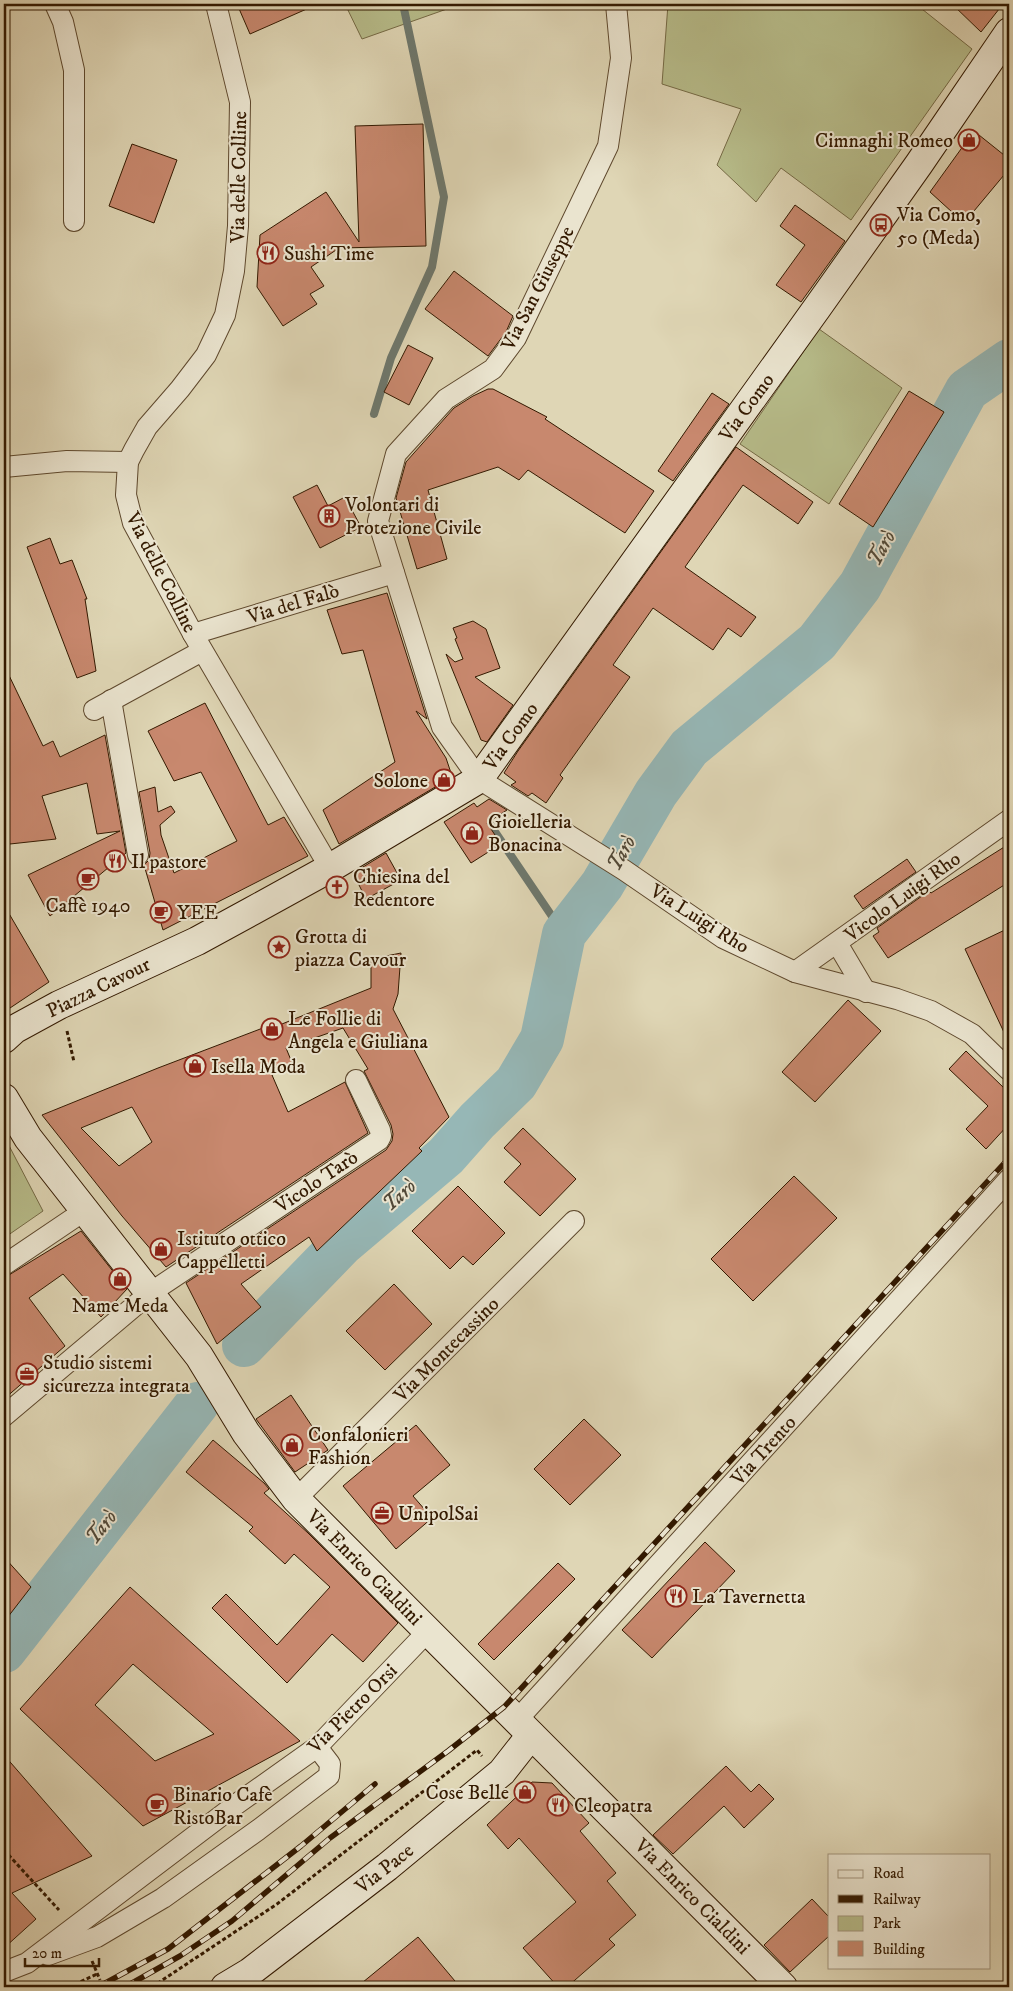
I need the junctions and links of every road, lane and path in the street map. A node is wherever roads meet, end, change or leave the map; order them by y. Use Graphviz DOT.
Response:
graph roads {
  1 [pos="55,4"];
  2 [pos="216,4"];
  3 [pos="616,4"];
  4 [pos="1009,32"];
  5 [pos="74,221"];
  6 [pos="128,462"];
  7 [pos="4,467"];
  8 [pos="394,573"];
  9 [pos="198,642"];
  10 [pos="479,779"];
  11 [pos="1009,820"];
  12 [pos="138,855"];
  13 [pos="330,868"];
  14 [pos="837,943"];
  15 [pos="795,972"];
  16 [pos="866,992"];
  17 [pos="4,1039"];
  18 [pos="1009,1070"];
  19 [pos="356,1080"];
  20 [pos="4,1098"];
  21 [pos="1009,1179"];
  22 [pos="84,1211"];
  23 [pos="574,1221"];
  24 [pos="4,1265"];
  25 [pos="150,1294"];
  26 [pos="4,1416"];
  27 [pos="296,1499"];
  28 [pos="429,1630"];
  29 [pos="524,1728"];
  30 [pos="317,1747"];
  31 [pos="477,1750"];
  32 [pos="4,1850"];
  33 [pos="75,1927"];
  34 [pos="28,1963"];
  35 [pos="4,1972"];
  36 [pos="100,1980"];
  37 [pos="69,1987"];
  38 [pos="152,1987"];
  39 [pos="224,1987"];
  40 [pos="783,1987"];
  1 -- 5 [label="street"];
  2 -- 6 [label="street, Via delle Colline"];
  3 -- 8 [label="street, Via San Giuseppe"];
  4 -- 10 [label="street, Via Como"];
  6 -- 7 [label="street"];
  6 -- 9 [label="street, Via delle Colline"];
  8 -- 9 [label="street, Via del Falò"];
  8 -- 10 [label="street, Via San Giuseppe"];
  9 -- 12 [label="street, Via del Falò"];
  9 -- 13 [label="street, Via delle Colline"];
  10 -- 13 [label="street, Piazza Cavour"];
  10 -- 15 [label="street, Via Luigi Rho"];
  11 -- 14 [label="street, Vicolo Luigi Rho"];
  13 -- 17 [label="street, Piazza Cavour"];
  14 -- 15 [label="street, Vicolo Luigi Rho"];
  14 -- 16 [label="street"];
  15 -- 16 [label="street, Via Luigi Rho"];
  16 -- 18 [label="street, Via Luigi Rho"];
  19 -- 25 [label="street, Vicolo Tarò"];
  20 -- 22 [label="street, Via Enrico Cialdini"];
  21 -- 29 [label="street, Via Trento"];
  22 -- 24 [label="street"];
  22 -- 25 [label="street, Via Enrico Cialdini"];
  23 -- 27 [label="street, Via Montecassino"];
  25 -- 26 [label="street"];
  25 -- 27 [label="street, Via Enrico Cialdini"];
  27 -- 28 [label="street, Via Enrico Cialdini"];
  28 -- 29 [label="street, Via Enrico Cialdini"];
  28 -- 30 [label="street, Via Pietro Orsi"];
  29 -- 39 [label="street, Via Pace"];
  29 -- 40 [label="street, Via Enrico Cialdini"];
  30 -- 33 [label="street, Via Pietro Orsi"];
  30 -- 34 [label="street"];
  31 -- 38 [label="path"];
  32 -- 33 [label="path"];
  33 -- 34 [label="street, Via Pietro Orsi"];
  34 -- 35 [label="street, Via Pietro Orsi"];
  36 -- 37 [label="path"];
}
